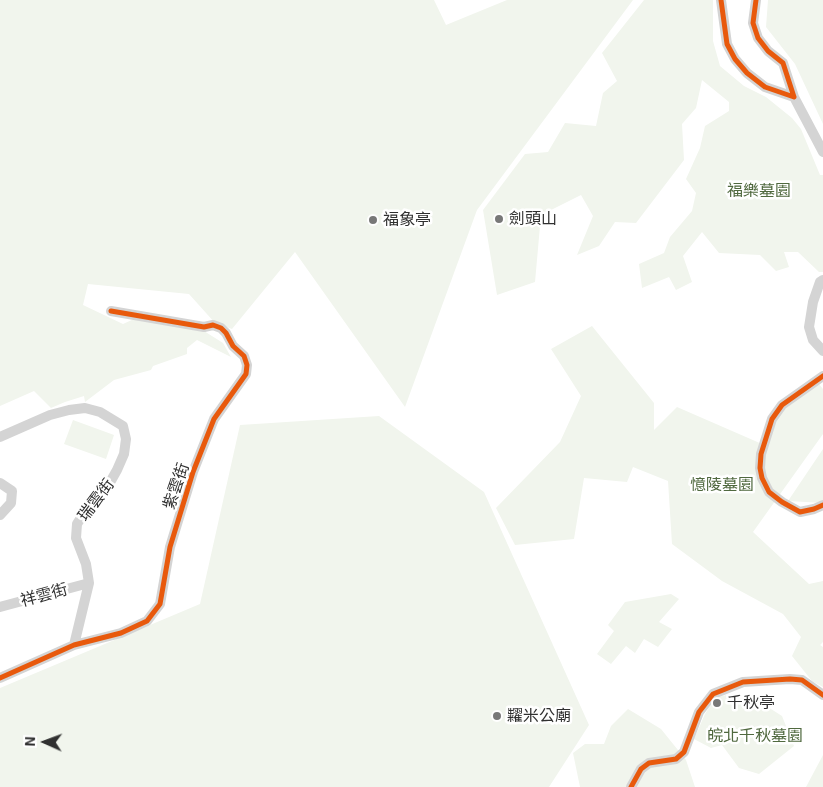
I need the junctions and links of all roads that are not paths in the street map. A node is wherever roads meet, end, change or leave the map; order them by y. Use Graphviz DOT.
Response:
graph roads {
  1 [pos="721,0"];
  2 [pos="756,0"];
  3 [pos="794,98"];
  4 [pos="823,152"];
  5 [pos="823,280"];
  6 [pos="111,312"];
  7 [pos="823,351"];
  8 [pos="823,376"];
  9 [pos="0,436"];
  10 [pos="0,483"];
  11 [pos="823,505"];
  12 [pos="0,514"];
  13 [pos="88,582"];
  14 [pos="0,607"];
  15 [pos="74,645"];
  16 [pos="0,678"];
  17 [pos="823,695"];
  18 [pos="631,787"];
  1 -- 3 [label="street"];
  2 -- 3 [label="street"];
  3 -- 4 [label="street"];
  5 -- 7 [label="street"];
  6 -- 15 [label="street, 紫雲街"];
  8 -- 11 [label="street"];
  9 -- 13 [label="street, 瑞雲街"];
  10 -- 12 [label="street"];
  13 -- 14 [label="street, 祥雲街"];
  13 -- 15 [label="street, 瑞雲街"];
  15 -- 16 [label="street, 紫雲街"];
  17 -- 18 [label="street"];
}
